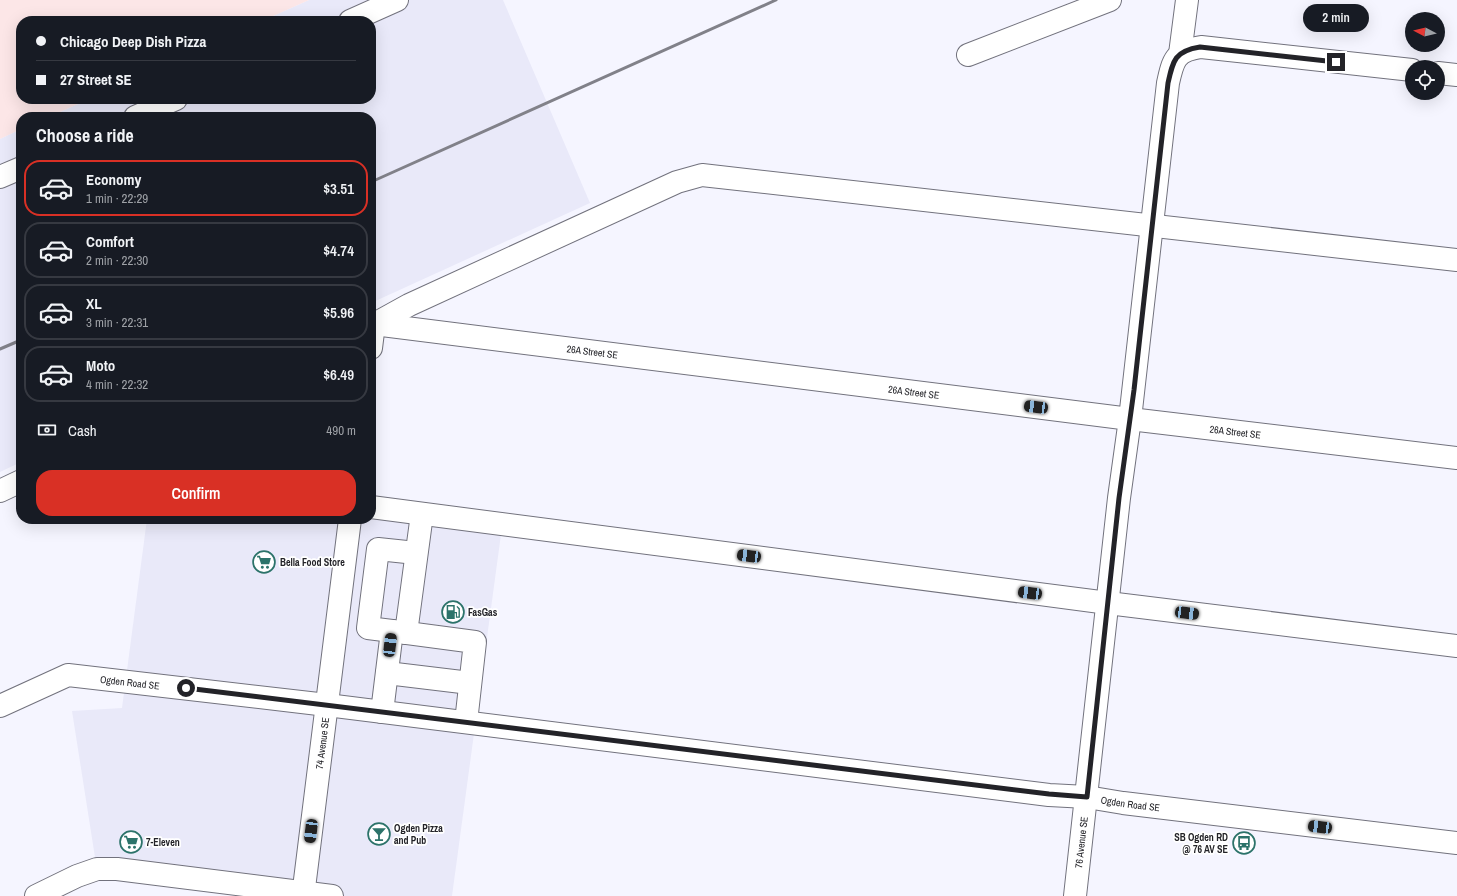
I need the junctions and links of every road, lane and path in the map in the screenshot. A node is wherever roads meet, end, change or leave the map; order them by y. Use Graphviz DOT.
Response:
graph roads {
  1 [pos="397,0"];
  2 [pos="1110,0"];
  3 [pos="1187,0"];
  4 [pos="361,16"];
  5 [pos="1180,54"];
  6 [pos="968,55"];
  7 [pos="1405,69"];
  8 [pos="1445,74"];
  9 [pos="1457,75"];
  10 [pos="165,104"];
  11 [pos="146,112"];
  12 [pos="16,170"];
  13 [pos="0,177"];
  14 [pos="1152,226"];
  15 [pos="1457,260"];
  16 [pos="376,323"];
  17 [pos="376,325"];
  18 [pos="1130,419"];
  19 [pos="1457,458"];
  20 [pos="16,483"];
  21 [pos="0,491"];
  22 [pos="376,508"];
  23 [pos="422,514"];
  24 [pos="349,524"];
  25 [pos="416,553"];
  26 [pos="1108,603"];
  27 [pos="399,632"];
  28 [pos="1457,646"];
  29 [pos="387,673"];
  30 [pos="470,684"];
  31 [pos="327,705"];
  32 [pos="0,706"];
  33 [pos="382,712"];
  34 [pos="466,722"];
  35 [pos="1087,797"];
  36 [pos="1457,843"];
  37 [pos="304,894"];
  38 [pos="36,896"];
  39 [pos="332,896"];
  40 [pos="1075,896"];
  1 -- 4 [label="street"];
  2 -- 6 [label="street"];
  3 -- 5 [label="street"];
  5 -- 7 [label="street"];
  5 -- 14 [label="street, 76 Avenue SE"];
  8 -- 9 [label="street"];
  10 -- 11 [label="street"];
  12 -- 13 [label="street"];
  14 -- 15 [label="street"];
  14 -- 16 [label="street"];
  14 -- 18 [label="street, 76 Avenue SE"];
  17 -- 18 [label="street, 26A Street SE"];
  18 -- 19 [label="street, 26A Street SE"];
  18 -- 26 [label="street, 76 Avenue SE"];
  20 -- 21 [label="street"];
  22 -- 23 [label="street"];
  23 -- 25 [label="street"];
  23 -- 26 [label="street"];
  24 -- 31 [label="street, 74 Avenue SE"];
  25 -- 27 [label="street"];
  25 -- 27 [label="street"];
  26 -- 28 [label="street"];
  26 -- 35 [label="street, 76 Avenue SE"];
  27 -- 29 [label="street"];
  27 -- 30 [label="street"];
  29 -- 30 [label="street"];
  29 -- 33 [label="street"];
  30 -- 34 [label="street"];
  31 -- 32 [label="street, Ogden Road SE"];
  31 -- 33 [label="street, Ogden Road SE"];
  31 -- 37 [label="street, 74 Avenue SE"];
  33 -- 34 [label="street, Ogden Road SE"];
  34 -- 35 [label="street, Ogden Road SE"];
  35 -- 36 [label="street, Ogden Road SE"];
  35 -- 40 [label="street, 76 Avenue SE"];
  37 -- 38 [label="street"];
  37 -- 39 [label="street"];
}
